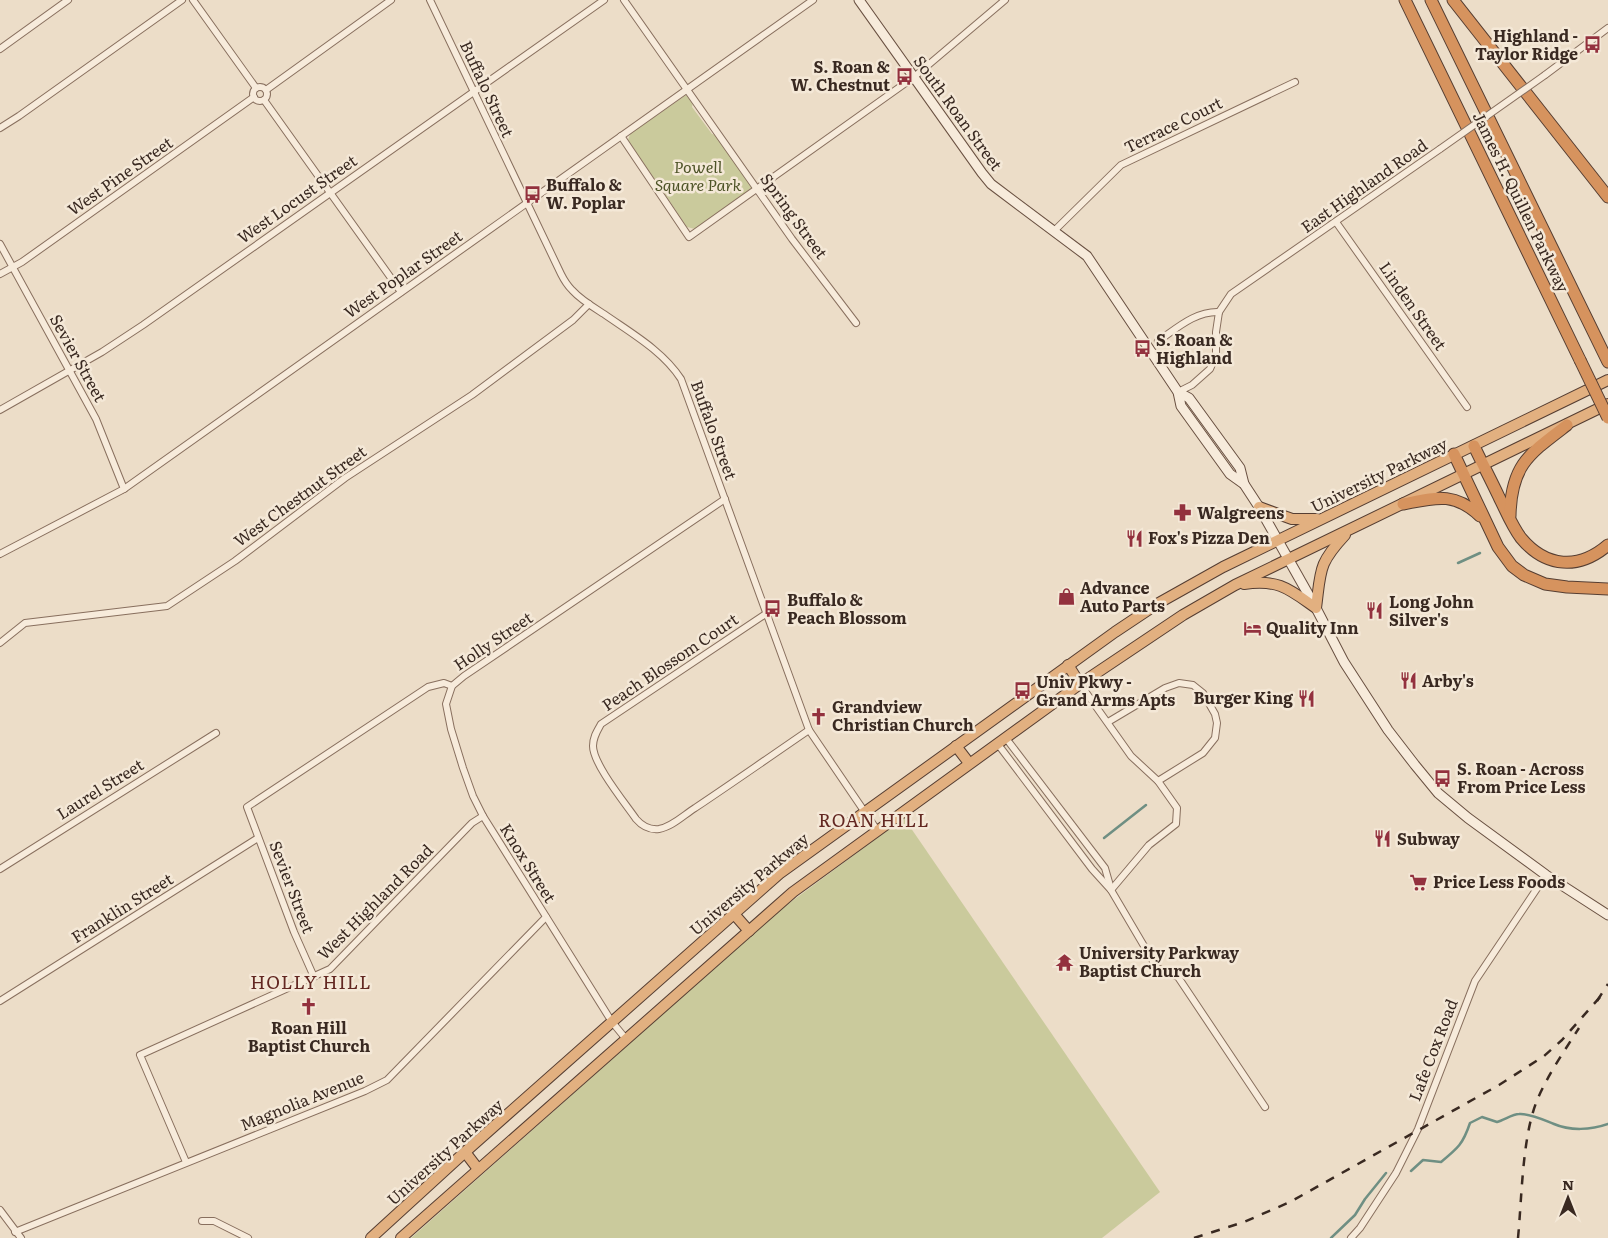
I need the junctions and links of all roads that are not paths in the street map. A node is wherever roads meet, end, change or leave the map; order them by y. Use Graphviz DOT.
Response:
graph roads {
  1 [pos="68,0"];
  2 [pos="182,0"];
  3 [pos="193,0"];
  4 [pos="391,0"];
  5 [pos="430,0"];
  6 [pos="604,0"];
  7 [pos="624,0"];
  8 [pos="812,0"];
  9 [pos="859,0"];
  10 [pos="1005,0"];
  11 [pos="1405,0"];
  12 [pos="1431,0"];
  13 [pos="1453,0"];
  14 [pos="1608,28"];
  15 [pos="0,49"];
  16 [pos="914,77"];
  17 [pos="1295,82"];
  18 [pos="256,88"];
  19 [pos="266,90"];
  20 [pos="688,90"];
  21 [pos="474,92"];
  22 [pos="254,98"];
  23 [pos="264,100"];
  24 [pos="0,128"];
  25 [pos="622,136"];
  26 [pos="758,189"];
  27 [pos="331,192"];
  28 [pos="1608,197"];
  29 [pos="526,203"];
  30 [pos="1336,222"];
  31 [pos="1054,232"];
  32 [pos="0,244"];
  33 [pos="13,267"];
  34 [pos="0,274"];
  35 [pos="401,292"];
  36 [pos="589,304"];
  37 [pos="1219,312"];
  38 [pos="856,323"];
  39 [pos="1158,341"];
  40 [pos="1608,362"];
  41 [pos="69,372"];
  42 [pos="1608,380"];
  43 [pos="1178,392"];
  44 [pos="1608,404"];
  45 [pos="1467,407"];
  46 [pos="0,410"];
  47 [pos="1608,418"];
  48 [pos="1567,425"];
  49 [pos="1474,446"];
  50 [pos="1454,454"];
  51 [pos="1484,465"];
  52 [pos="1464,475"];
  53 [pos="124,489"];
  54 [pos="725,499"];
  55 [pos="1403,504"];
  56 [pos="1259,507"];
  57 [pos="1323,519"];
  58 [pos="1510,520"];
  59 [pos="1486,523"];
  60 [pos="1349,530"];
  61 [pos="1278,540"];
  62 [pos="1608,545"];
  63 [pos="0,554"];
  64 [pos="1289,559"];
  65 [pos="1235,586"];
  66 [pos="1608,588"];
  67 [pos="1316,608"];
  68 [pos="767,613"];
  69 [pos="0,643"];
  70 [pos="1068,665"];
  71 [pos="1080,684"];
  72 [pos="452,686"];
  73 [pos="1108,722"];
  74 [pos="809,730"];
  75 [pos="216,733"];
  76 [pos="1001,740"];
  77 [pos="956,746"];
  78 [pos="969,763"];
  79 [pos="1158,782"];
  80 [pos="247,806"];
  81 [pos="866,810"];
  82 [pos="482,816"];
  83 [pos="877,830"];
  84 [pos="258,838"];
  85 [pos="0,869"];
  86 [pos="1546,875"];
  87 [pos="1111,890"];
  88 [pos="734,914"];
  89 [pos="1608,916"];
  90 [pos="546,917"];
  91 [pos="749,930"];
  92 [pos="314,977"];
  93 [pos="0,1001"];
  94 [pos="612,1022"];
  95 [pos="626,1039"];
  96 [pos="1265,1107"];
  97 [pos="465,1152"];
  98 [pos="186,1162"];
  99 [pos="478,1169"];
  100 [pos="0,1210"];
  101 [pos="202,1221"];
  102 [pos="15,1232"];
  103 [pos="21,1238"];
  104 [pos="248,1238"];
  105 [pos="371,1238"];
  106 [pos="401,1238"];
  107 [pos="1351,1238"];
  1 -- 15 [label="street"];
  2 -- 24 [label="street"];
  3 -- 18 [label="street"];
  4 -- 19 [label="street"];
  5 -- 21 [label="street, Buffalo Street"];
  6 -- 21 [label="street, West Locust Street"];
  7 -- 20 [label="street, Spring Street"];
  8 -- 20 [label="street, West Poplar Street"];
  9 -- 16 [label="main road, South Roan Street"];
  10 -- 16 [label="street"];
  11 -- 47 [label="highway, James H. Quillen Parkway, bridge"];
  12 -- 40 [label="highway, James H. Quillen Parkway"];
  13 -- 28 [label="highway"];
  14 -- 30 [label="street, East Highland Road, bridge"];
  16 -- 26 [label="street"];
  16 -- 31 [label="main road, South Roan Street"];
  17 -- 31 [label="street, Terrace Court"];
  18 -- 19 [label="street"];
  18 -- 22 [label="street"];
  19 -- 23 [label="street"];
  20 -- 25 [label="street, West Poplar Street"];
  20 -- 26 [label="street, Spring Street"];
  21 -- 27 [label="street, West Locust Street"];
  21 -- 29 [label="street, Buffalo Street"];
  22 -- 23 [label="street"];
  22 -- 33 [label="street, West Pine Street"];
  23 -- 27 [label="street"];
  25 -- 26 [label="street"];
  25 -- 29 [label="street, West Poplar Street"];
  26 -- 38 [label="street, Spring Street"];
  27 -- 35 [label="street"];
  27 -- 41 [label="street, West Locust Street"];
  29 -- 35 [label="street, West Poplar Street"];
  29 -- 36 [label="street, Buffalo Street"];
  30 -- 37 [label="street, East Highland Road"];
  30 -- 45 [label="street, Linden Street"];
  31 -- 43 [label="main road, South Roan Street"];
  32 -- 33 [label="street, Sevier Street"];
  33 -- 34 [label="street, West Pine Street"];
  33 -- 41 [label="street, Sevier Street"];
  35 -- 53 [label="street, West Poplar Street"];
  36 -- 54 [label="street, Buffalo Street"];
  36 -- 69 [label="street, West Chestnut Street"];
  37 -- 39 [label="street"];
  37 -- 43 [label="street, East Highland Road"];
  41 -- 46 [label="street, West Locust Street"];
  41 -- 53 [label="street, Sevier Street"];
  42 -- 49 [label="highway, University Parkway"];
  43 -- 56 [label="main road, South Roan Street"];
  44 -- 48 [label="highway"];
  48 -- 51 [label="highway"];
  48 -- 58 [label="highway"];
  49 -- 50 [label="highway, University Parkway"];
  49 -- 51 [label="highway"];
  50 -- 52 [label="highway"];
  50 -- 57 [label="highway, University Parkway"];
  51 -- 52 [label="highway"];
  51 -- 58 [label="highway"];
  52 -- 55 [label="highway"];
  52 -- 59 [label="highway"];
  53 -- 63 [label="street, West Poplar Street"];
  54 -- 68 [label="street, Buffalo Street"];
  54 -- 72 [label="street, Holly Street"];
  55 -- 59 [label="highway"];
  55 -- 60 [label="highway"];
  56 -- 57 [label="highway"];
  56 -- 61 [label="main road, South Roan Street"];
  57 -- 61 [label="highway, University Parkway"];
  58 -- 62 [label="highway"];
  59 -- 66 [label="highway"];
  60 -- 64 [label="highway"];
  60 -- 67 [label="highway"];
  61 -- 64 [label="main road, South Roan Street"];
  61 -- 70 [label="highway, University Parkway"];
  64 -- 65 [label="highway"];
  64 -- 67 [label="main road, South Roan Street"];
  65 -- 67 [label="highway"];
  65 -- 71 [label="highway"];
  67 -- 86 [label="main road, South Roan Street"];
  68 -- 74 [label="street, Buffalo Street"];
  68 -- 74 [label="street, Peach Blossom Court"];
  70 -- 71 [label="highway"];
  70 -- 77 [label="highway, University Parkway"];
  71 -- 73 [label="street"];
  71 -- 76 [label="highway"];
  72 -- 80 [label="street, Holly Street"];
  72 -- 82 [label="street, Knox Street"];
  73 -- 79 [label="street"];
  73 -- 79 [label="street"];
  74 -- 81 [label="street, Buffalo Street"];
  75 -- 85 [label="street, Laurel Street"];
  76 -- 78 [label="highway"];
  76 -- 87 [label="street"];
  76 -- 87 [label="street"];
  77 -- 78 [label="highway"];
  77 -- 81 [label="highway, University Parkway"];
  78 -- 83 [label="highway"];
  79 -- 87 [label="street"];
  80 -- 84 [label="street, Sevier Street"];
  81 -- 83 [label="street, Buffalo Street"];
  81 -- 88 [label="highway, University Parkway"];
  82 -- 90 [label="street, Knox Street"];
  82 -- 92 [label="street, West Highland Road"];
  83 -- 91 [label="highway"];
  84 -- 92 [label="street, Sevier Street"];
  84 -- 93 [label="street, Franklin Street"];
  86 -- 89 [label="main road, South Roan Street"];
  86 -- 107 [label="street, Lafe Cox Road"];
  87 -- 96 [label="street"];
  88 -- 91 [label="highway"];
  88 -- 94 [label="highway, University Parkway"];
  90 -- 94 [label="street, Knox Street"];
  90 -- 98 [label="street, Magnolia Avenue"];
  91 -- 95 [label="highway"];
  92 -- 98 [label="street, West Highland Road"];
  94 -- 95 [label="street, Knox Street"];
  94 -- 97 [label="highway, University Parkway"];
  95 -- 99 [label="highway"];
  97 -- 99 [label="highway"];
  97 -- 105 [label="highway, University Parkway"];
  98 -- 102 [label="street, Magnolia Avenue"];
  99 -- 106 [label="highway"];
  100 -- 102 [label="street"];
  101 -- 104 [label="street"];
  102 -- 103 [label="street"];
}
